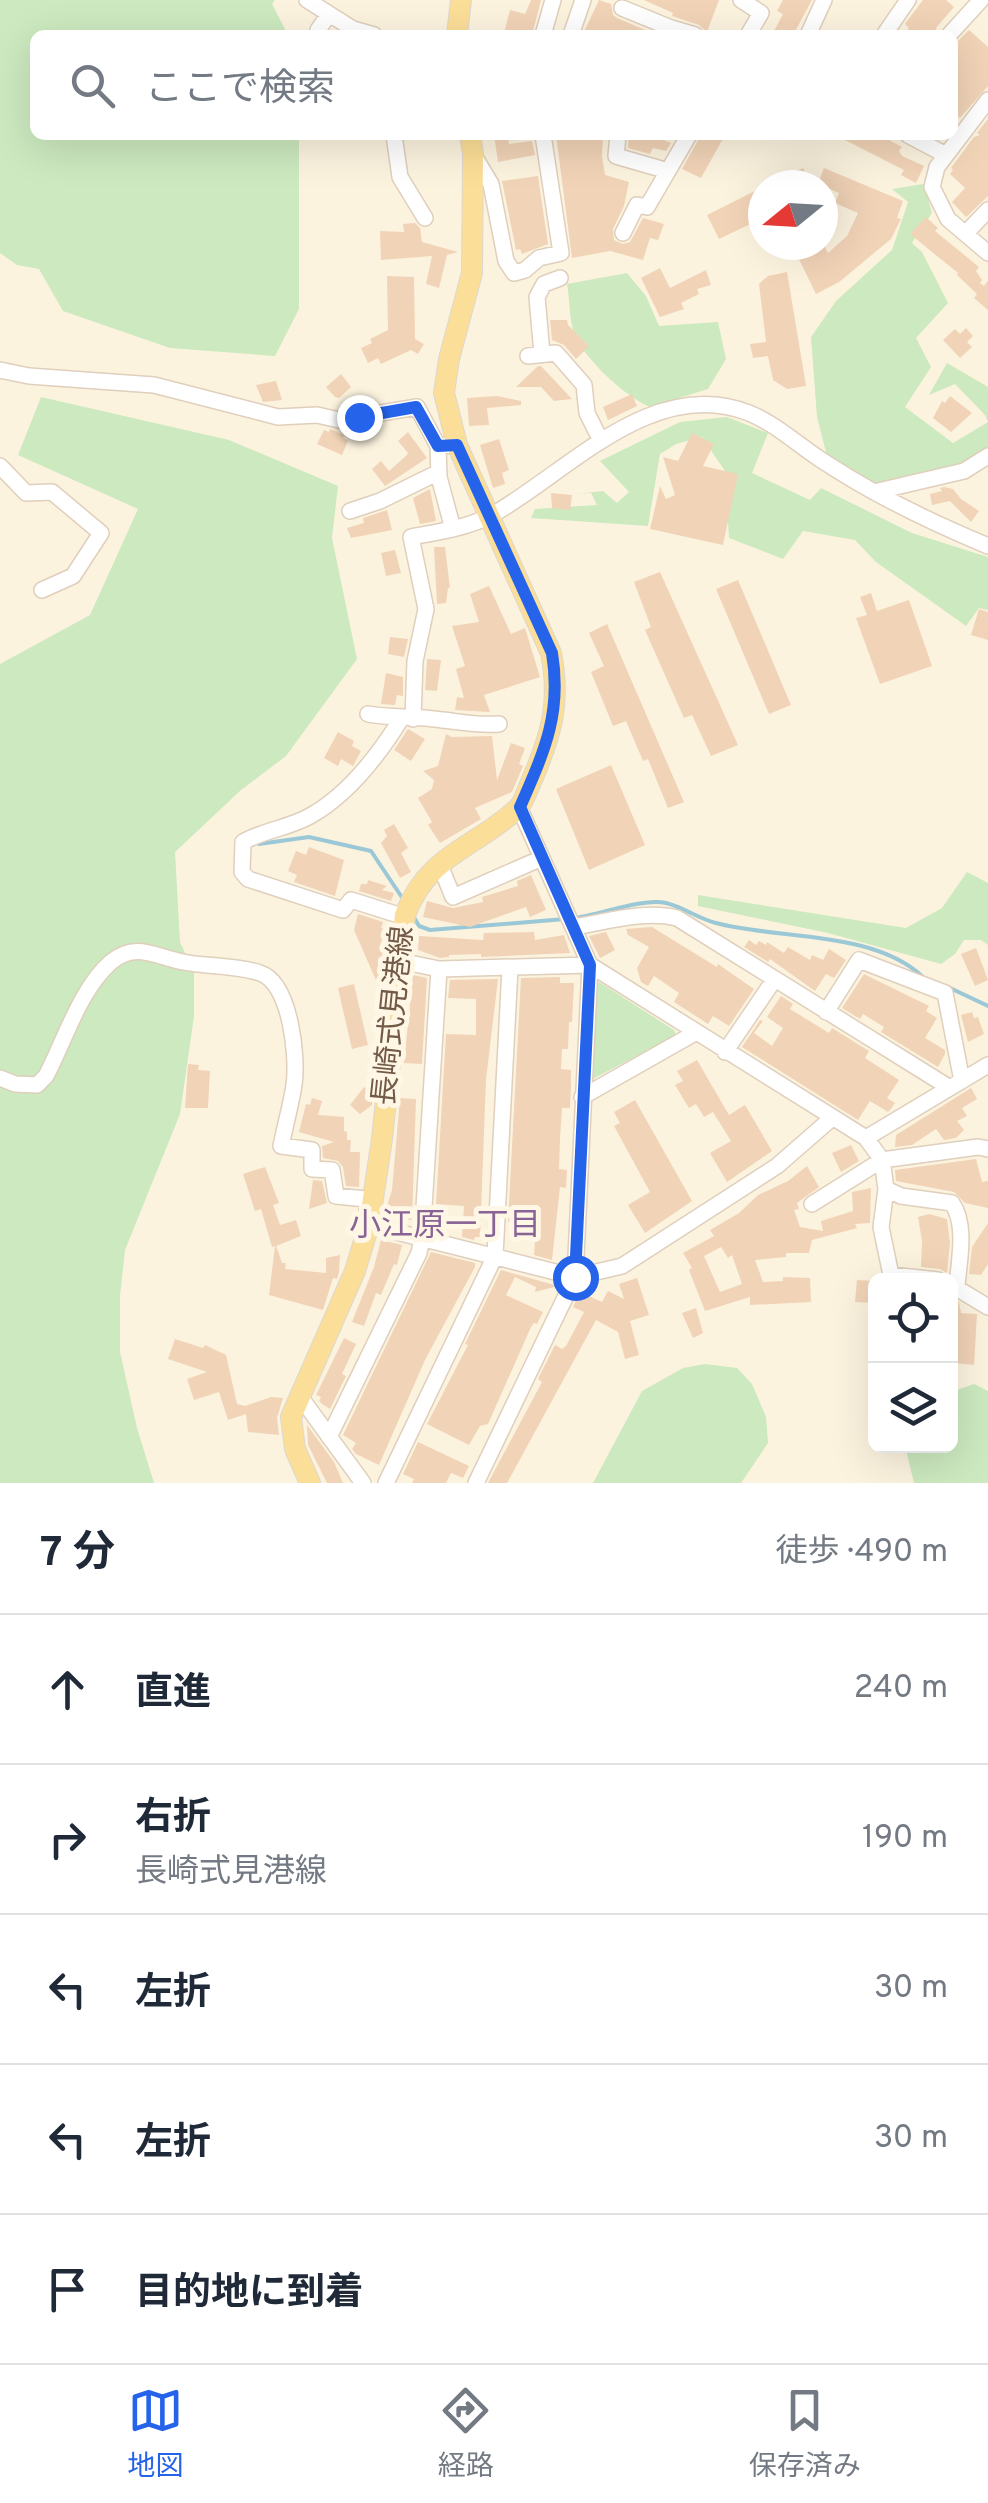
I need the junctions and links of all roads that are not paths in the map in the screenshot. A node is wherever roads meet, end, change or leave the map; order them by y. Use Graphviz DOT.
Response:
graph roads {
  1 [pos="307,0"];
  2 [pos="461,0"];
  3 [pos="553,0"];
  4 [pos="583,0"];
  5 [pos="641,0"];
  6 [pos="741,0"];
  7 [pos="774,0"];
  8 [pos="824,0"];
  9 [pos="908,0"];
  10 [pos="981,0"];
  11 [pos="622,8"];
  12 [pos="761,12"];
  13 [pos="328,14"];
  14 [pos="666,29"];
  15 [pos="318,30"];
  16 [pos="356,30"];
  17 [pos="458,30"];
  18 [pos="544,30"];
  19 [pos="573,30"];
  20 [pos="751,30"];
  21 [pos="810,30"];
  22 [pos="887,30"];
  23 [pos="954,30"];
  24 [pos="988,100"];
  25 [pos="958,139"];
  26 [pos="395,140"];
  27 [pos="544,140"];
  28 [pos="618,140"];
  29 [pos="686,140"];
  30 [pos="918,140"];
  31 [pos="957,140"];
  32 [pos="472,144"];
  33 [pos="946,155"];
  34 [pos="668,171"];
  35 [pos="988,210"];
  36 [pos="425,218"];
  37 [pos="967,232"];
  38 [pos="622,233"];
  39 [pos="988,252"];
  40 [pos="560,278"];
  41 [pos="1,375"];
  42 [pos="601,441"];
  43 [pos="448,445"];
  44 [pos="988,456"];
  45 [pos="0,466"];
  46 [pos="439,472"];
  47 [pos="874,492"];
  48 [pos="350,510"];
  49 [pos="490,516"];
  50 [pos="453,529"];
  51 [pos="988,546"];
  52 [pos="42,590"];
  53 [pos="368,714"];
  54 [pos="407,719"];
  55 [pos="499,724"];
  56 [pos="520,807"];
  57 [pos="542,858"];
  58 [pos="440,865"];
  59 [pos="407,910"];
  60 [pos="573,928"];
  61 [pos="400,962"];
  62 [pos="590,965"];
  63 [pos="439,968"];
  64 [pos="510,968"];
  65 [pos="774,980"];
  66 [pos="826,1012"];
  67 [pos="695,1033"];
  68 [pos="725,1052"];
  69 [pos="988,1065"];
  70 [pos="0,1078"];
  71 [pos="956,1084"];
  72 [pos="582,1097"];
  73 [pos="832,1118"];
  74 [pos="866,1138"];
  75 [pos="988,1149"];
  76 [pos="882,1160"];
  77 [pos="886,1189"];
  78 [pos="812,1204"];
  79 [pos="369,1225"];
  80 [pos="422,1239"];
  81 [pos="496,1256"];
  82 [pos="891,1273"];
  83 [pos="955,1273"];
  84 [pos="575,1277"];
  85 [pos="958,1288"];
  86 [pos="988,1307"];
  87 [pos="299,1395"];
  88 [pos="329,1436"];
  89 [pos="310,1483"];
  90 [pos="363,1483"];
  91 [pos="386,1483"];
  92 [pos="476,1483"];
  1 -- 13 [label="street"];
  2 -- 17 [label="main road"];
  3 -- 18 [label="street"];
  4 -- 19 [label="street"];
  5 -- 14 [label="street"];
  6 -- 12 [label="street"];
  7 -- 12 [label="street"];
  8 -- 21 [label="street"];
  9 -- 22 [label="street"];
  10 -- 23 [label="street"];
  11 -- 14 [label="street"];
  12 -- 20 [label="street"];
  13 -- 15 [label="street"];
  13 -- 16 [label="street"];
  24 -- 25 [label="street"];
  26 -- 36 [label="street"];
  27 -- 32 [label="street"];
  28 -- 34 [label="street"];
  29 -- 34 [label="street"];
  30 -- 33 [label="street"];
  31 -- 33 [label="street"];
  32 -- 43 [label="main road"];
  33 -- 37 [label="street"];
  34 -- 38 [label="street"];
  35 -- 37 [label="street"];
  37 -- 39 [label="street"];
  40 -- 42 [label="street"];
  41 -- 43 [label="street"];
  42 -- 47 [label="street"];
  42 -- 49 [label="street"];
  43 -- 46 [label="street"];
  43 -- 49 [label="main road"];
  44 -- 47 [label="street"];
  45 -- 52 [label="street"];
  46 -- 48 [label="street"];
  46 -- 50 [label="street"];
  47 -- 51 [label="street"];
  49 -- 50 [label="street"];
  49 -- 56 [label="main road"];
  50 -- 54 [label="street"];
  53 -- 54 [label="street"];
  54 -- 55 [label="street"];
  54 -- 59 [label="street"];
  56 -- 57 [label="street"];
  56 -- 58 [label="main road, 長崎式見港線"];
  57 -- 58 [label="street"];
  57 -- 60 [label="street"];
  58 -- 59 [label="main road, 長崎式見港線"];
  59 -- 61 [label="main road, 長崎式見港線"];
  60 -- 62 [label="street"];
  60 -- 65 [label="street"];
  61 -- 63 [label="street"];
  61 -- 79 [label="main road, 長崎式見港線"];
  62 -- 64 [label="street"];
  62 -- 67 [label="street"];
  62 -- 72 [label="street"];
  63 -- 64 [label="street"];
  63 -- 80 [label="street"];
  64 -- 81 [label="street"];
  65 -- 66 [label="street"];
  65 -- 68 [label="street"];
  66 -- 71 [label="street"];
  66 -- 71 [label="street"];
  67 -- 68 [label="street"];
  67 -- 72 [label="street"];
  68 -- 73 [label="street"];
  69 -- 71 [label="street"];
  70 -- 79 [label="street"];
  71 -- 74 [label="street"];
  72 -- 84 [label="street"];
  73 -- 74 [label="street"];
  73 -- 84 [label="street"];
  74 -- 76 [label="street"];
  75 -- 76 [label="street"];
  76 -- 77 [label="street"];
  76 -- 78 [label="street"];
  77 -- 82 [label="street"];
  77 -- 83 [label="street"];
  79 -- 80 [label="street"];
  79 -- 87 [label="main road, 長崎式見港線"];
  80 -- 81 [label="street"];
  80 -- 88 [label="street"];
  81 -- 84 [label="street"];
  81 -- 91 [label="street"];
  84 -- 92 [label="street"];
  85 -- 86 [label="street"];
  87 -- 88 [label="street"];
  87 -- 89 [label="main road, 長崎式見港線"];
  88 -- 90 [label="street"];
}
